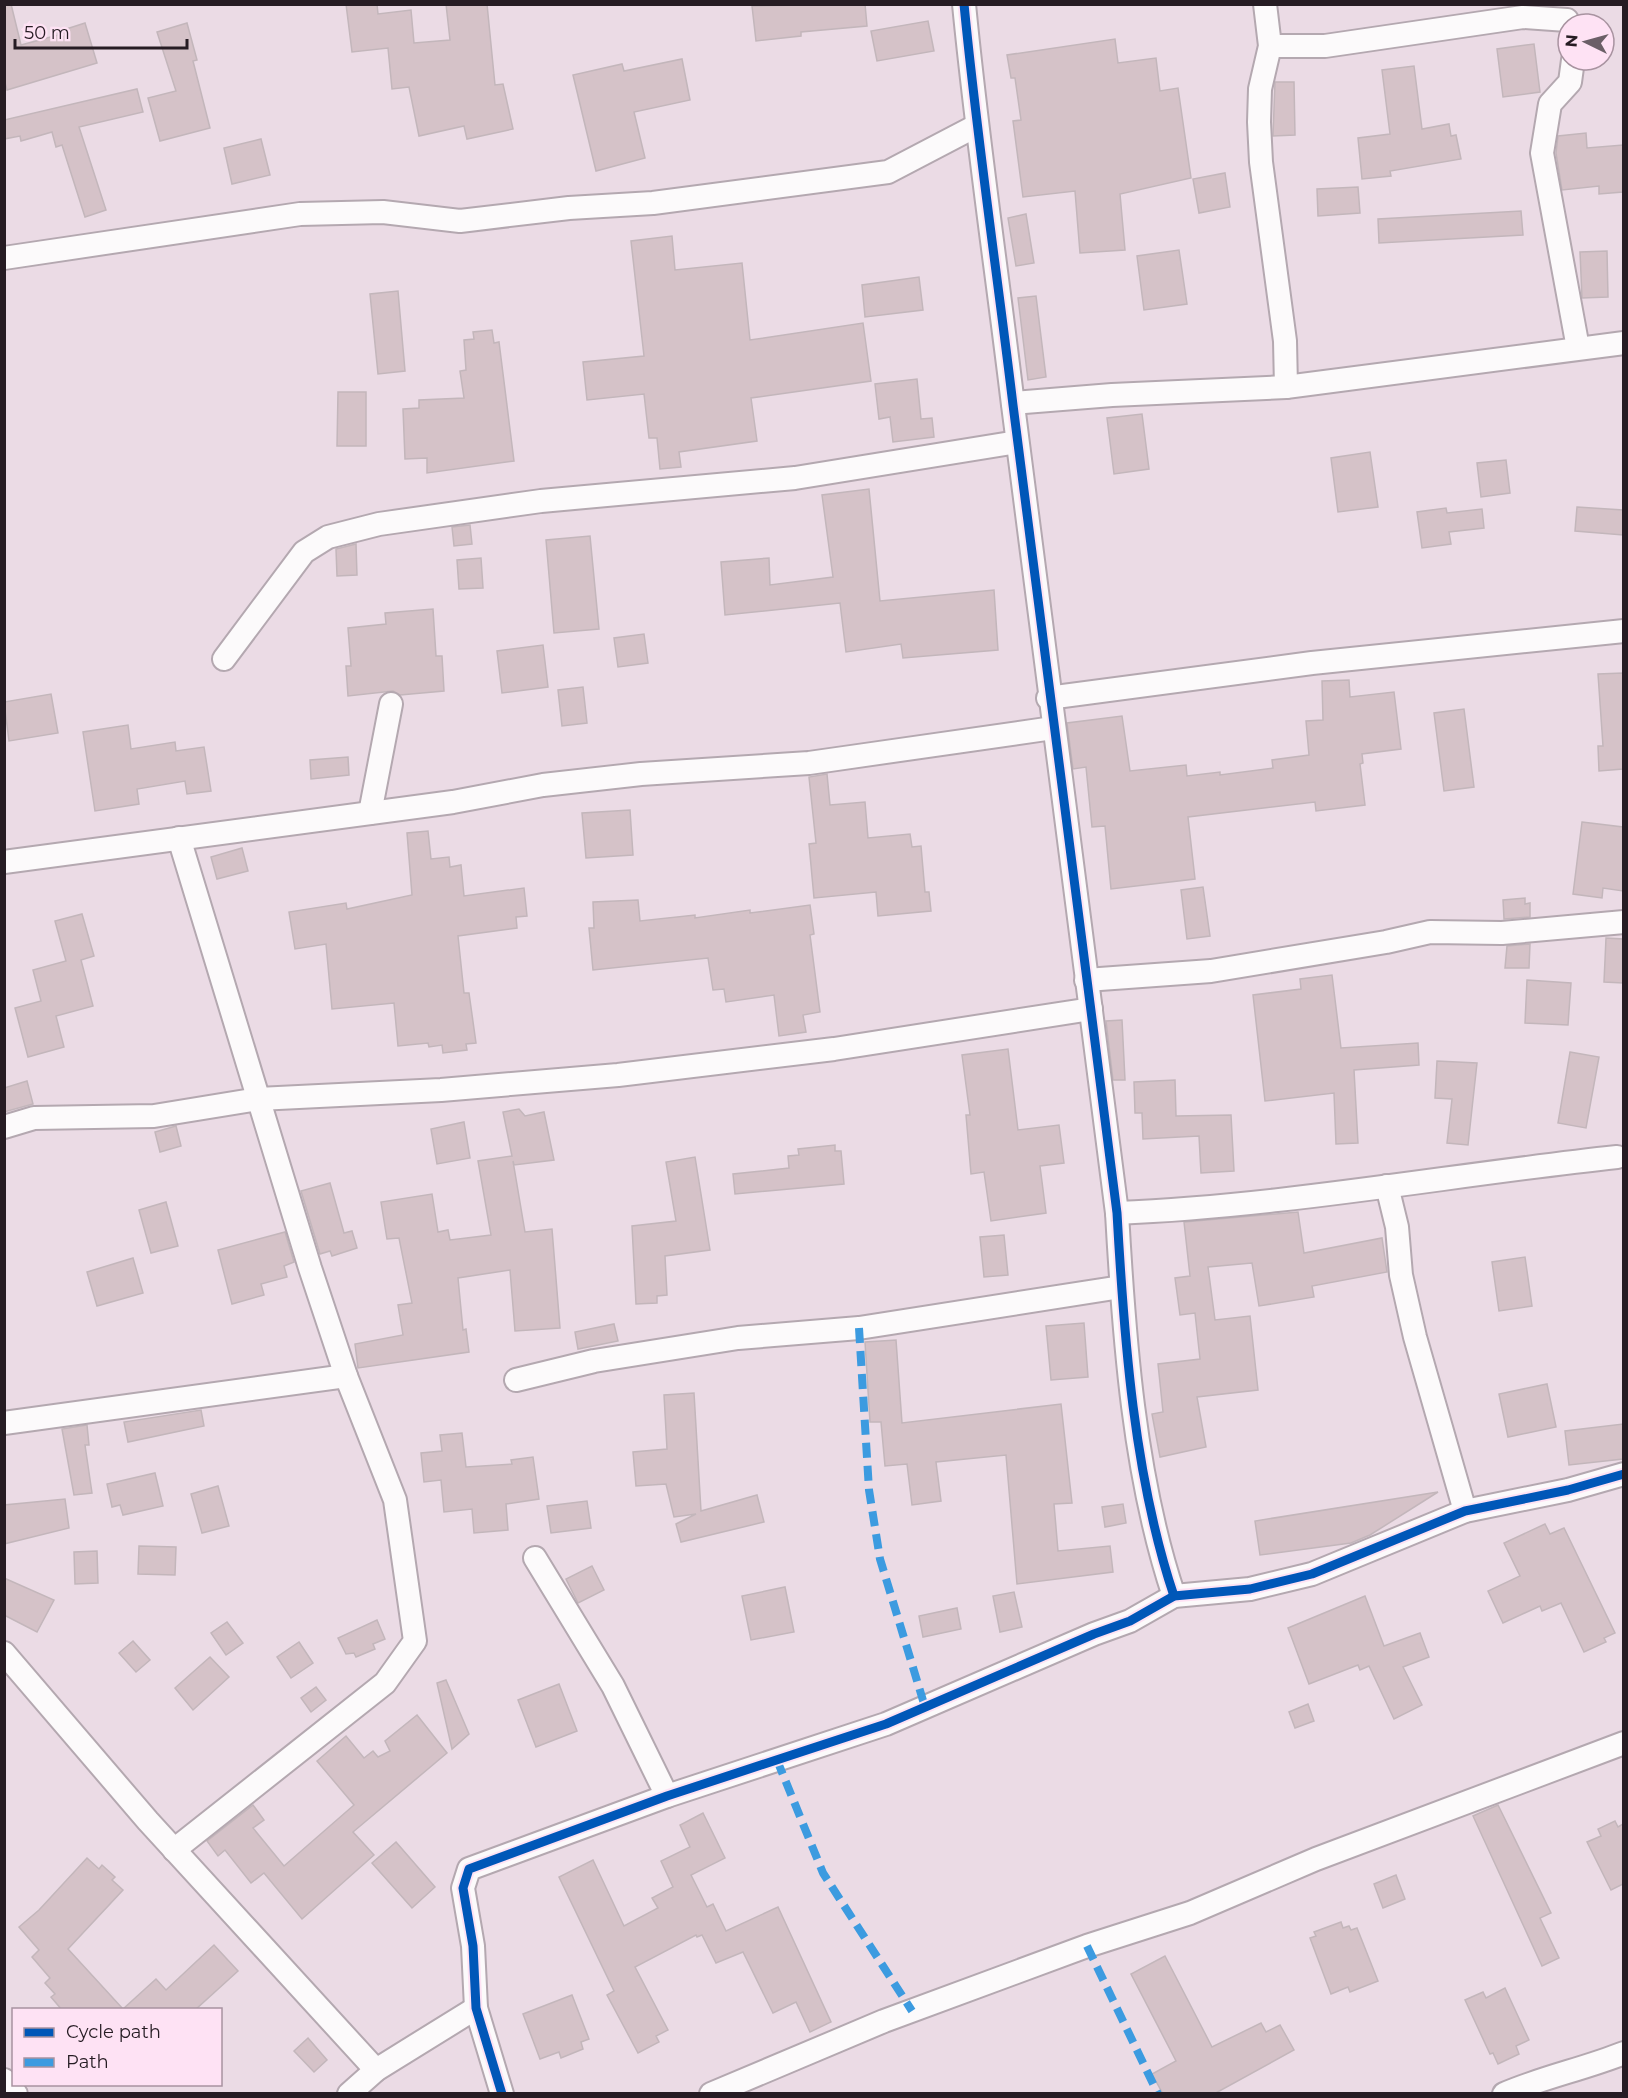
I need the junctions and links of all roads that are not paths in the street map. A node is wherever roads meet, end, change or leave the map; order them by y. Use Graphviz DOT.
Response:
graph roads {
  1 [pos="964,4"];
  2 [pos="1265,4"];
  3 [pos="1556,16"];
  4 [pos="1270,45"];
  5 [pos="1571,72"];
  6 [pos="976,126"];
  7 [pos="4,258"];
  8 [pos="1623,344"];
  9 [pos="1578,348"];
  10 [pos="1286,387"];
  11 [pos="1013,403"];
  12 [pos="1017,442"];
  13 [pos="1623,631"];
  14 [pos="224,659"];
  15 [pos="1048,698"];
  16 [pos="391,704"];
  17 [pos="1053,728"];
  18 [pos="370,813"];
  19 [pos="179,838"];
  20 [pos="4,862"];
  21 [pos="1623,922"];
  22 [pos="1086,981"];
  23 [pos="1091,1009"];
  24 [pos="258,1099"];
  25 [pos="4,1127"];
  26 [pos="1617,1157"];
  27 [pos="1386,1186"];
  28 [pos="1117,1213"];
  29 [pos="1121,1287"];
  30 [pos="346,1376"];
  31 [pos="516,1380"];
  32 [pos="4,1423"];
  33 [pos="1623,1474"];
  34 [pos="1465,1511"];
  35 [pos="535,1558"];
  36 [pos="1174,1596"];
  37 [pos="4,1653"];
  38 [pos="1623,1743"];
  39 [pos="667,1796"];
  40 [pos="174,1850"];
  41 [pos="476,2008"];
  42 [pos="1623,2055"];
  43 [pos="376,2070"];
  44 [pos="4,2080"];
  45 [pos="16,2094"];
  46 [pos="349,2094"];
  47 [pos="502,2094"];
  48 [pos="711,2094"];
  49 [pos="1503,2094"];
  1 -- 6 [label="street"];
  2 -- 4 [label="street"];
  3 -- 4 [label="street"];
  4 -- 10 [label="street"];
  5 -- 9 [label="street"];
  6 -- 7 [label="street"];
  6 -- 11 [label="street"];
  8 -- 9 [label="street"];
  9 -- 10 [label="street"];
  10 -- 11 [label="street"];
  11 -- 12 [label="street"];
  12 -- 14 [label="street"];
  12 -- 15 [label="street"];
  13 -- 15 [label="street"];
  15 -- 17 [label="street"];
  16 -- 18 [label="street"];
  17 -- 18 [label="street"];
  17 -- 22 [label="street"];
  18 -- 19 [label="street"];
  19 -- 20 [label="street"];
  19 -- 24 [label="street"];
  21 -- 22 [label="street"];
  22 -- 23 [label="street"];
  23 -- 24 [label="street"];
  23 -- 28 [label="street"];
  24 -- 25 [label="street"];
  24 -- 30 [label="street"];
  26 -- 27 [label="street"];
  27 -- 28 [label="street"];
  27 -- 34 [label="street"];
  28 -- 29 [label="street"];
  29 -- 31 [label="street"];
  29 -- 36 [label="street"];
  30 -- 32 [label="street"];
  30 -- 40 [label="street"];
  33 -- 34 [label="street"];
  34 -- 36 [label="street"];
  35 -- 39 [label="street"];
  36 -- 39 [label="street"];
  37 -- 40 [label="street"];
  38 -- 48 [label="street"];
  39 -- 41 [label="street"];
  40 -- 43 [label="street"];
  41 -- 43 [label="street"];
  41 -- 47 [label="street"];
  42 -- 49 [label="street"];
  43 -- 46 [label="street"];
  44 -- 45 [label="street"];
}
